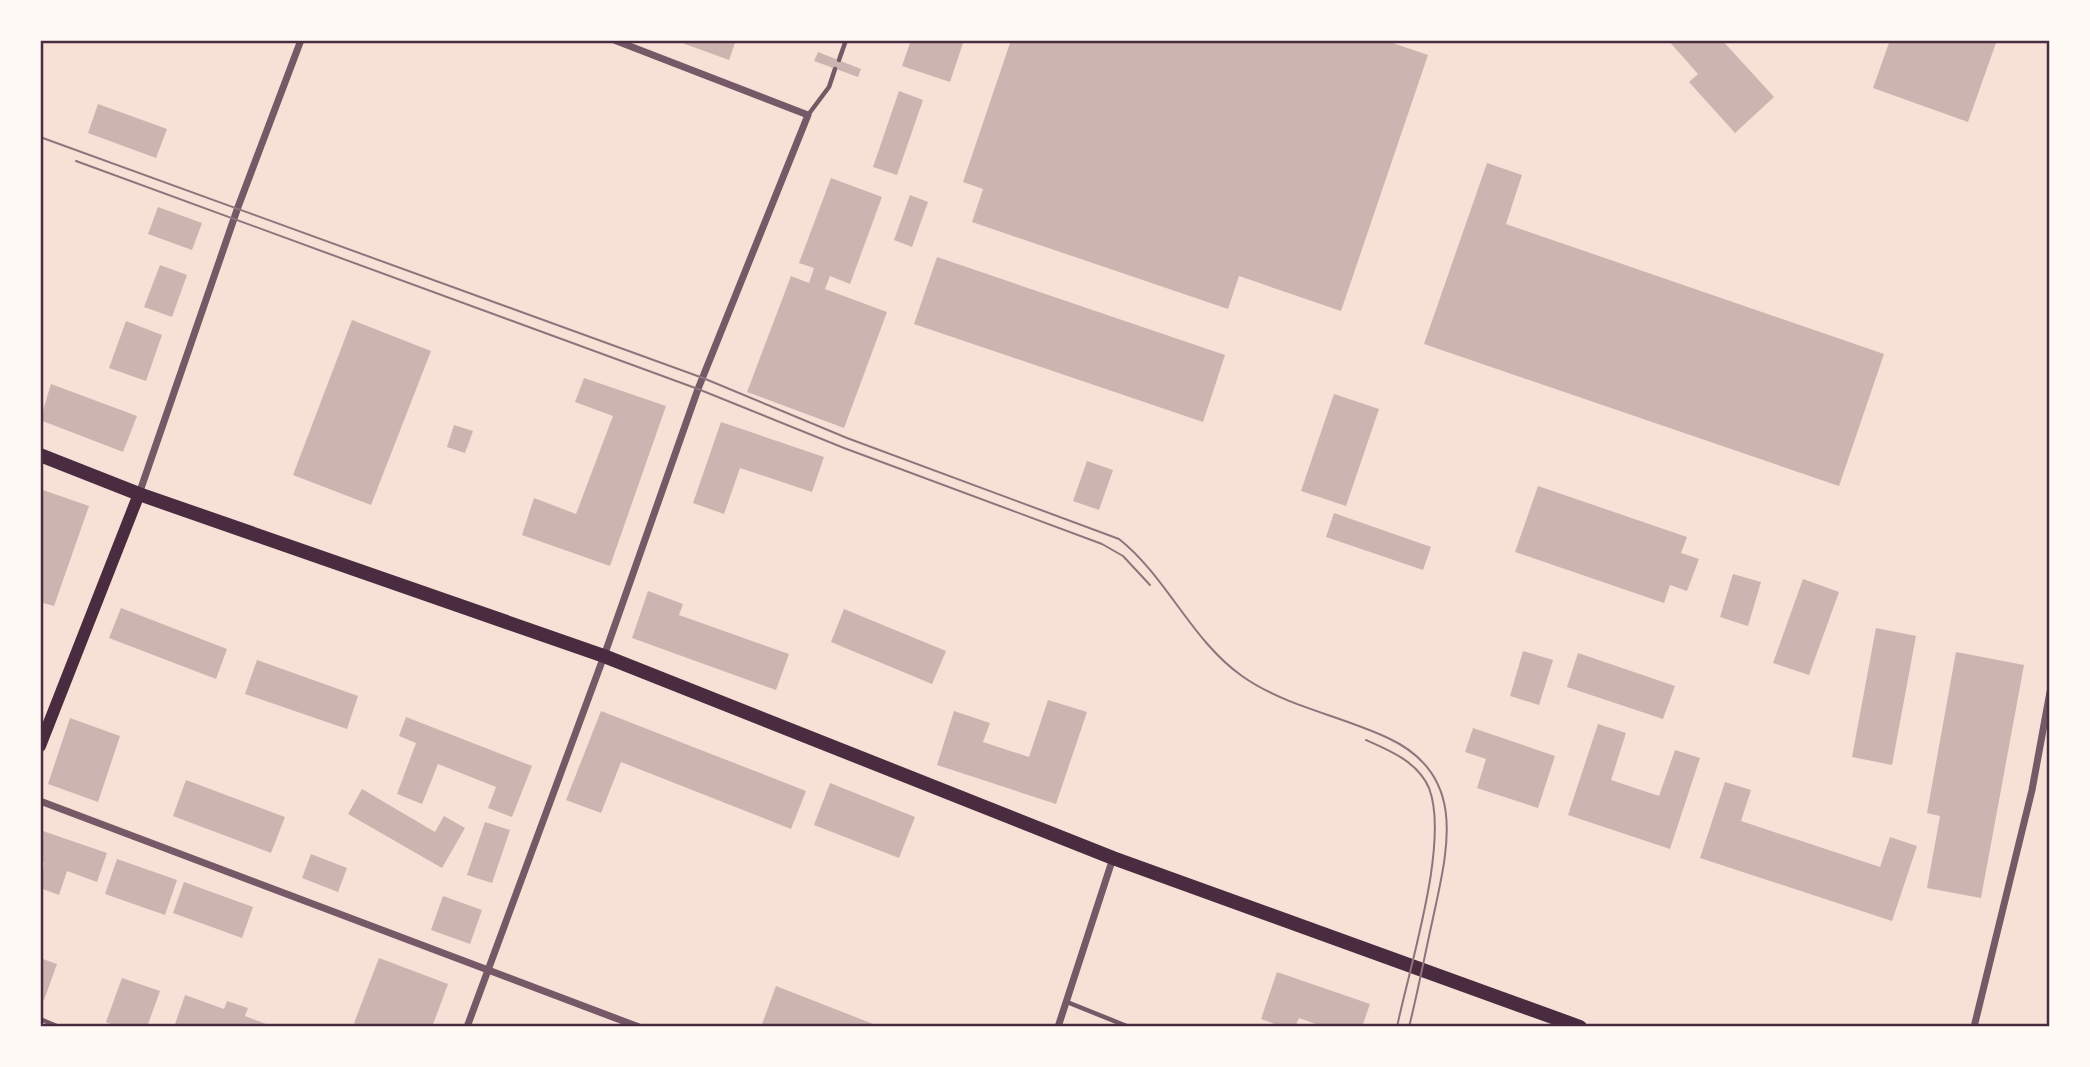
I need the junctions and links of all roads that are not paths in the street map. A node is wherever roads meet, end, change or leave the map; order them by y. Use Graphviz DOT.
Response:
graph roads {
  1 [pos="301,40"];
  2 [pos="614,40"];
  3 [pos="846,40"];
  4 [pos="839,60"];
  5 [pos="835,69"];
  6 [pos="808,115"];
  7 [pos="40,455"];
  8 [pos="139,494"];
  9 [pos="604,656"];
  10 [pos="2050,692"];
  11 [pos="40,746"];
  12 [pos="40,801"];
  13 [pos="1114,858"];
  14 [pos="487,971"];
  15 [pos="1067,1002"];
  16 [pos="40,1019"];
  17 [pos="59,1027"];
  18 [pos="467,1027"];
  19 [pos="639,1027"];
  20 [pos="1058,1027"];
  21 [pos="1129,1027"];
  22 [pos="1580,1027"];
  23 [pos="1974,1027"];
  1 -- 8 [label="street"];
  2 -- 6 [label="street"];
  3 -- 4 [label="lane"];
  5 -- 6 [label="lane"];
  6 -- 9 [label="street"];
  7 -- 8 [label="main road"];
  8 -- 9 [label="main road"];
  8 -- 11 [label="main road"];
  9 -- 13 [label="main road"];
  9 -- 14 [label="street"];
  10 -- 23 [label="street"];
  12 -- 14 [label="street"];
  13 -- 15 [label="street"];
  13 -- 22 [label="main road"];
  14 -- 18 [label="street"];
  14 -- 19 [label="street"];
  15 -- 20 [label="street"];
  15 -- 21 [label="lane"];
  16 -- 17 [label="lane"];
}
